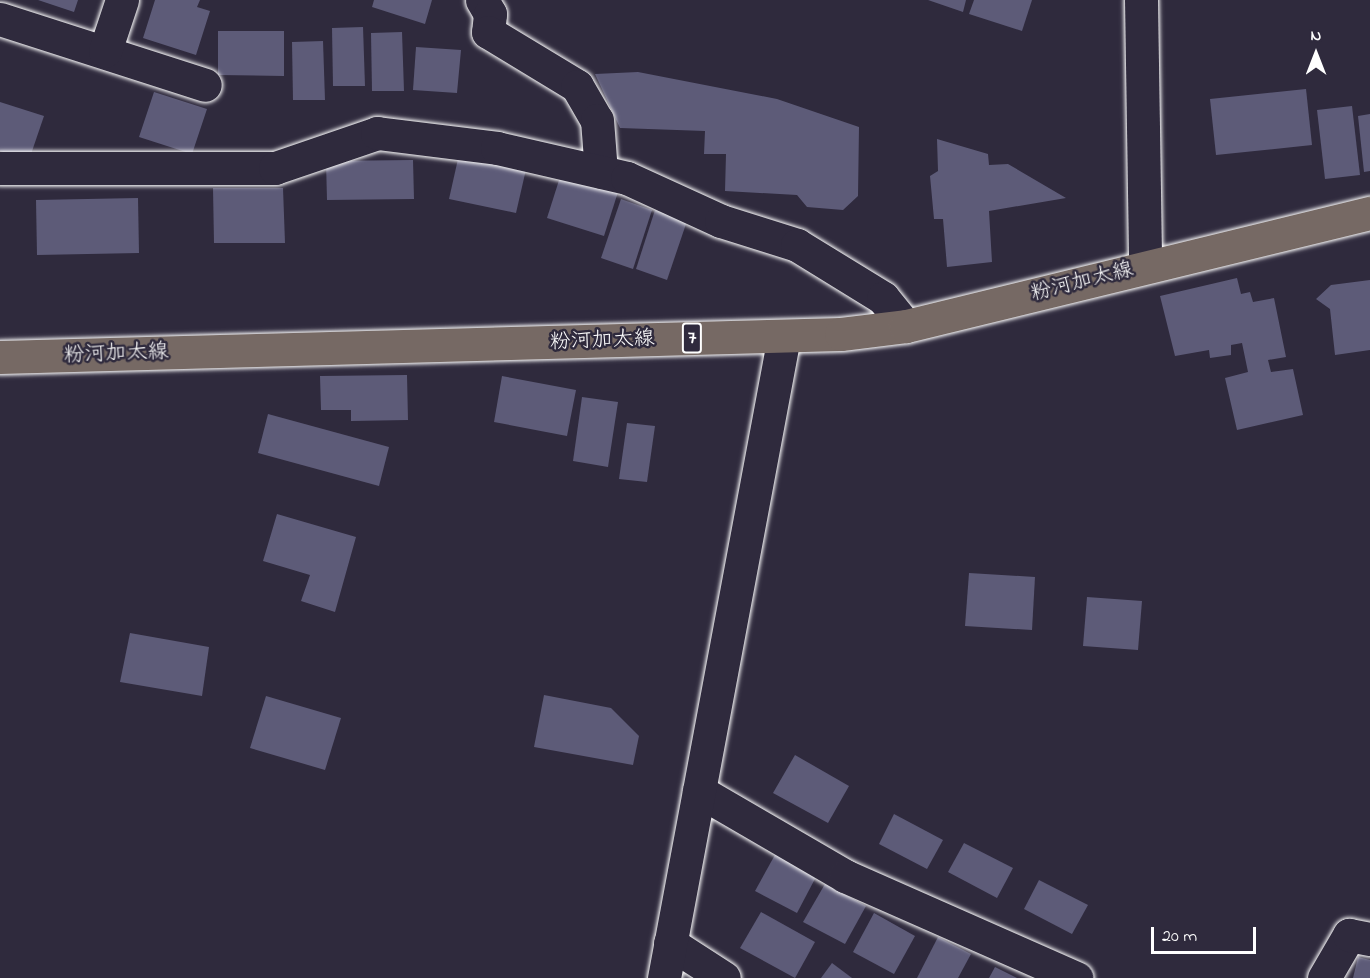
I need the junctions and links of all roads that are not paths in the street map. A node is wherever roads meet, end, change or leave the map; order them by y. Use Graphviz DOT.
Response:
graph roads {
  1 [pos="122,0"];
  2 [pos="482,0"];
  3 [pos="1141,0"];
  4 [pos="0,19"];
  5 [pos="105,51"];
  6 [pos="205,85"];
  7 [pos="0,168"];
  8 [pos="601,172"];
  9 [pos="1370,213"];
  10 [pos="1145,266"];
  11 [pos="906,326"];
  12 [pos="784,336"];
  13 [pos="0,357"];
  14 [pos="699,790"];
  15 [pos="1370,939"];
  16 [pos="670,943"];
  17 [pos="664,978"];
  18 [pos="724,978"];
  19 [pos="1076,978"];
  20 [pos="1324,978"];
  1 -- 5 [label="street"];
  2 -- 8 [label="street"];
  3 -- 10 [label="street"];
  4 -- 5 [label="street"];
  5 -- 6 [label="street"];
  7 -- 8 [label="street"];
  8 -- 11 [label="street"];
  9 -- 10 [label="main road, 粉河加太線 / 7"];
  10 -- 11 [label="main road, 粉河加太線 / 7"];
  11 -- 12 [label="main road, 粉河加太線 / 7"];
  12 -- 13 [label="main road, 粉河加太線 / 7"];
  12 -- 14 [label="street"];
  14 -- 16 [label="street"];
  14 -- 19 [label="street"];
  15 -- 20 [label="street"];
  16 -- 17 [label="street"];
  16 -- 18 [label="street"];
}
